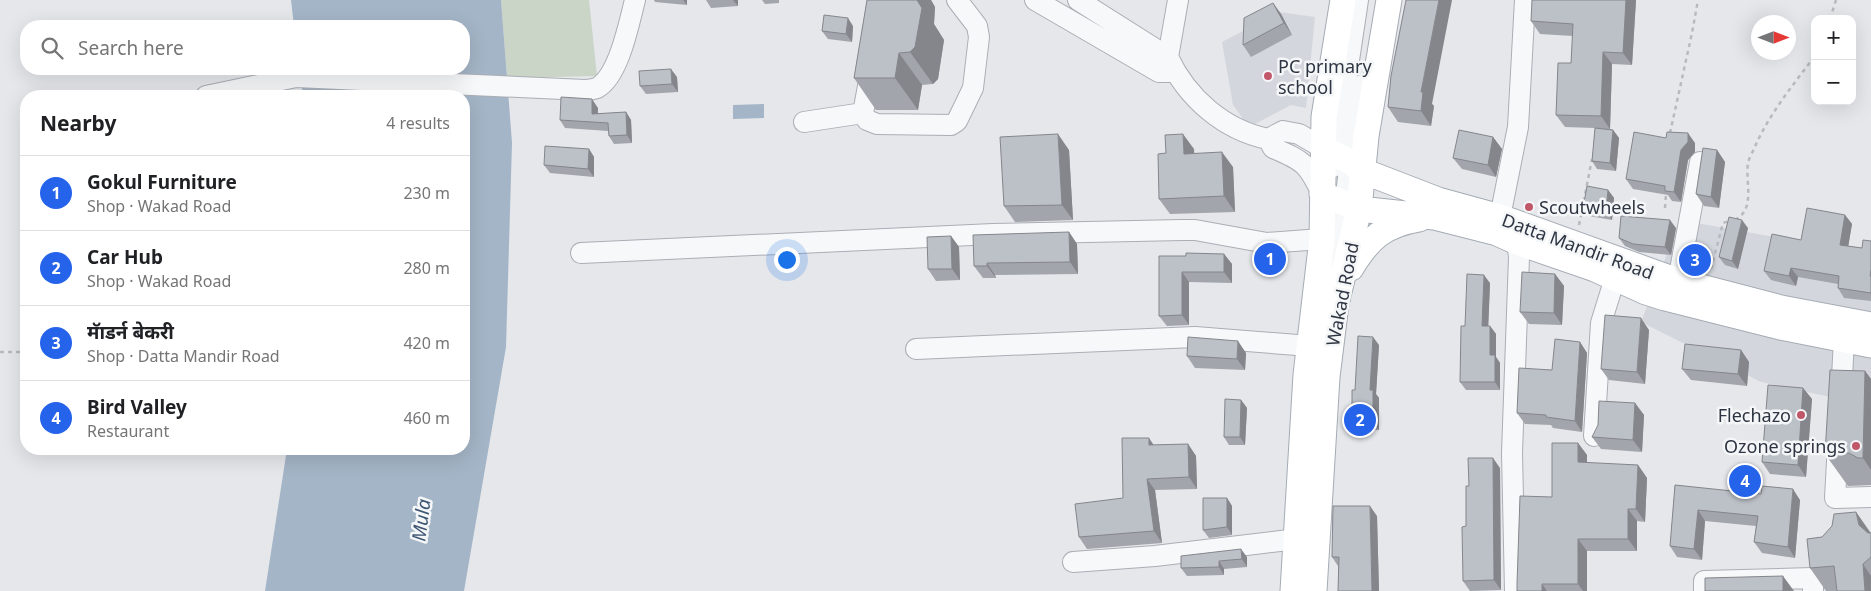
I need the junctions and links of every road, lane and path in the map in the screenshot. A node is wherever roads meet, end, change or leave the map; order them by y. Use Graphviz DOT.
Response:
graph roads {
  1 [pos="635,0"];
  2 [pos="957,0"];
  3 [pos="1035,0"];
  4 [pos="1178,0"];
  5 [pos="1343,0"];
  6 [pos="1358,0"];
  7 [pos="1378,0"];
  8 [pos="1389,0"];
  9 [pos="1525,0"];
  10 [pos="1698,0"];
  11 [pos="1836,0"];
  12 [pos="1088,3"];
  13 [pos="1831,15"];
  14 [pos="1084,28"];
  15 [pos="875,47"];
  16 [pos="1812,60"];
  17 [pos="1172,65"];
  18 [pos="236,90"];
  19 [pos="863,113"];
  20 [pos="804,122"];
  21 [pos="1670,134"];
  22 [pos="1366,136"];
  23 [pos="1268,139"];
  24 [pos="1594,152"];
  25 [pos="1343,159"];
  26 [pos="1700,162"];
  27 [pos="1666,189"];
  28 [pos="1339,201"];
  29 [pos="1436,208"];
  30 [pos="1664,208"];
  31 [pos="1500,217"];
  32 [pos="1517,242"];
  33 [pos="1327,244"];
  34 [pos="1575,245"];
  35 [pos="581,253"];
  36 [pos="1615,278"];
  37 [pos="1671,289"];
  38 [pos="1706,289"];
  39 [pos="1336,304"];
  40 [pos="1780,318"];
  41 [pos="1871,325"];
  42 [pos="1844,339"];
  43 [pos="1871,345"];
  44 [pos="1310,346"];
  45 [pos="916,349"];
  46 [pos="0,352"];
  47 [pos="20,352"];
  48 [pos="1594,436"];
  49 [pos="1871,497"];
  50 [pos="1296,539"];
  51 [pos="1073,562"];
  52 [pos="1293,591"];
  53 [pos="1300,591"];
  54 [pos="1314,591"];
  55 [pos="1515,591"];
  56 [pos="1704,591"];
  57 [pos="1813,591"];
  1 -- 18 [label="street"];
  2 -- 19 [label="street"];
  3 -- 14 [label="street"];
  4 -- 17 [label="street"];
  5 -- 25 [label="main road, Wakad Road"];
  6 -- 25 [label="street"];
  7 -- 25 [label="street"];
  8 -- 22 [label="main road, Wakad Road"];
  9 -- 31 [label="street"];
  10 -- 21 [label="path"];
  11 -- 13 [label="path"];
  12 -- 14 [label="street"];
  12 -- 17 [label="street"];
  14 -- 17 [label="street"];
  15 -- 19 [label="street"];
  16 -- 38 [label="path"];
  17 -- 23 [label="street"];
  19 -- 20 [label="street"];
  22 -- 25 [label="main road, Wakad Road"];
  22 -- 29 [label="main road"];
  23 -- 25 [label="street"];
  23 -- 28 [label="street"];
  24 -- 34 [label="path"];
  25 -- 28 [label="main road, Wakad Road"];
  25 -- 28 [label="main road, Wakad Road"];
  25 -- 29 [label="main road, Datta Mandir Road"];
  26 -- 37 [label="street"];
  27 -- 30 [label="path"];
  28 -- 29 [label="main road, Datta Mandir Road"];
  28 -- 33 [label="main road, Wakad Road"];
  28 -- 39 [label="main road, Wakad Road"];
  29 -- 31 [label="main road, Datta Mandir Road"];
  29 -- 32 [label="main road, Datta Mandir Road"];
  29 -- 39 [label="main road"];
  31 -- 34 [label="main road, Datta Mandir Road"];
  32 -- 36 [label="main road, Datta Mandir Road"];
  32 -- 55 [label="street"];
  33 -- 35 [label="street"];
  33 -- 44 [label="main road, Wakad Road"];
  33 -- 53 [label="street"];
  34 -- 37 [label="main road, Datta Mandir Road"];
  36 -- 37 [label="main road, Datta Mandir Road"];
  36 -- 48 [label="street"];
  37 -- 38 [label="main road, Datta Mandir Road"];
  37 -- 40 [label="main road, Datta Mandir Road"];
  38 -- 40 [label="main road, Datta Mandir Road"];
  39 -- 54 [label="main road, Wakad Road"];
  40 -- 41 [label="main road, Datta Mandir Road"];
  40 -- 42 [label="main road, Datta Mandir Road"];
  42 -- 43 [label="main road, Datta Mandir Road"];
  42 -- 49 [label="street"];
  44 -- 45 [label="street"];
  44 -- 50 [label="main road, Wakad Road"];
  46 -- 47 [label="path"];
  50 -- 51 [label="street"];
  50 -- 52 [label="main road, Wakad Road"];
  56 -- 57 [label="street"];
}
